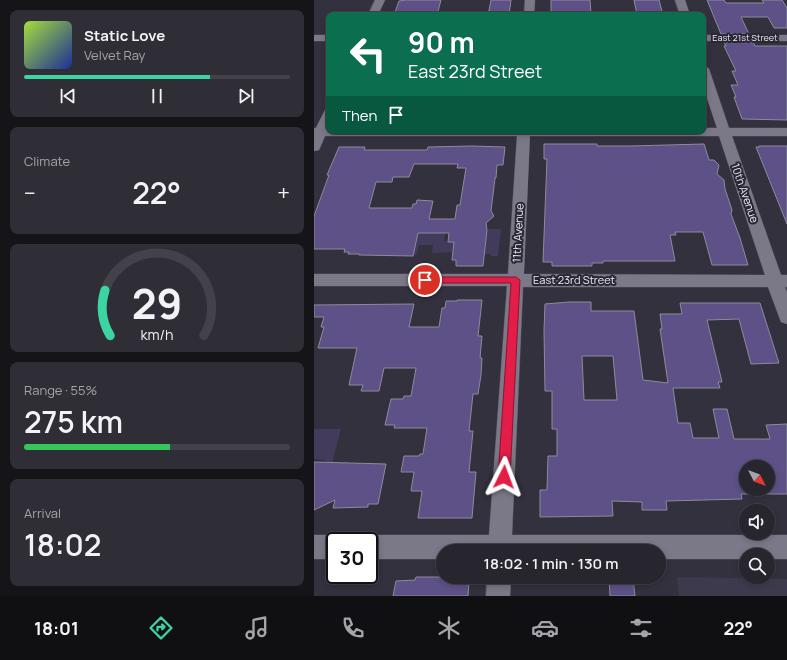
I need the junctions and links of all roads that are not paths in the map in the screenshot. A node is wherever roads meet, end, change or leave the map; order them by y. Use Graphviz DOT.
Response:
graph roads {
  1 [pos="380,0"];
  2 [pos="530,0"];
  3 [pos="680,0"];
  4 [pos="374,12"];
  5 [pos="529,12"];
  6 [pos="684,12"];
  7 [pos="314,38"];
  8 [pos="326,38"];
  9 [pos="706,38"];
  10 [pos="787,38"];
  11 [pos="706,78"];
  12 [pos="326,118"];
  13 [pos="317,132"];
  14 [pos="706,132"];
  15 [pos="723,132"];
  16 [pos="787,132"];
  17 [pos="524,134"];
  18 [pos="314,147"];
  19 [pos="314,280"];
  20 [pos="516,280"];
  21 [pos="781,281"];
  22 [pos="787,317"];
  23 [pos="500,544"];
  24 [pos="314,547"];
  25 [pos="326,547"];
  26 [pos="378,547"];
  27 [pos="787,547"];
  28 [pos="436,548"];
  29 [pos="666,548"];
  30 [pos="499,584"];
  31 [pos="498,596"];
  1 -- 4 [label="street"];
  2 -- 5 [label="street"];
  3 -- 6 [label="street"];
  7 -- 8 [label="street"];
  9 -- 10 [label="street, East 21st Street"];
  11 -- 15 [label="street, 10th Avenue"];
  12 -- 13 [label="street"];
  13 -- 18 [label="street"];
  14 -- 15 [label="street"];
  15 -- 16 [label="street"];
  15 -- 21 [label="street, 10th Avenue"];
  17 -- 20 [label="street, 11th Avenue"];
  19 -- 20 [label="street, East 23rd Street"];
  20 -- 21 [label="street, East 23rd Street"];
  20 -- 23 [label="street, 11th Avenue"];
  21 -- 22 [label="street, 10th Avenue"];
  24 -- 25 [label="street"];
  26 -- 28 [label="street"];
  27 -- 29 [label="street"];
  30 -- 31 [label="street"];
}
